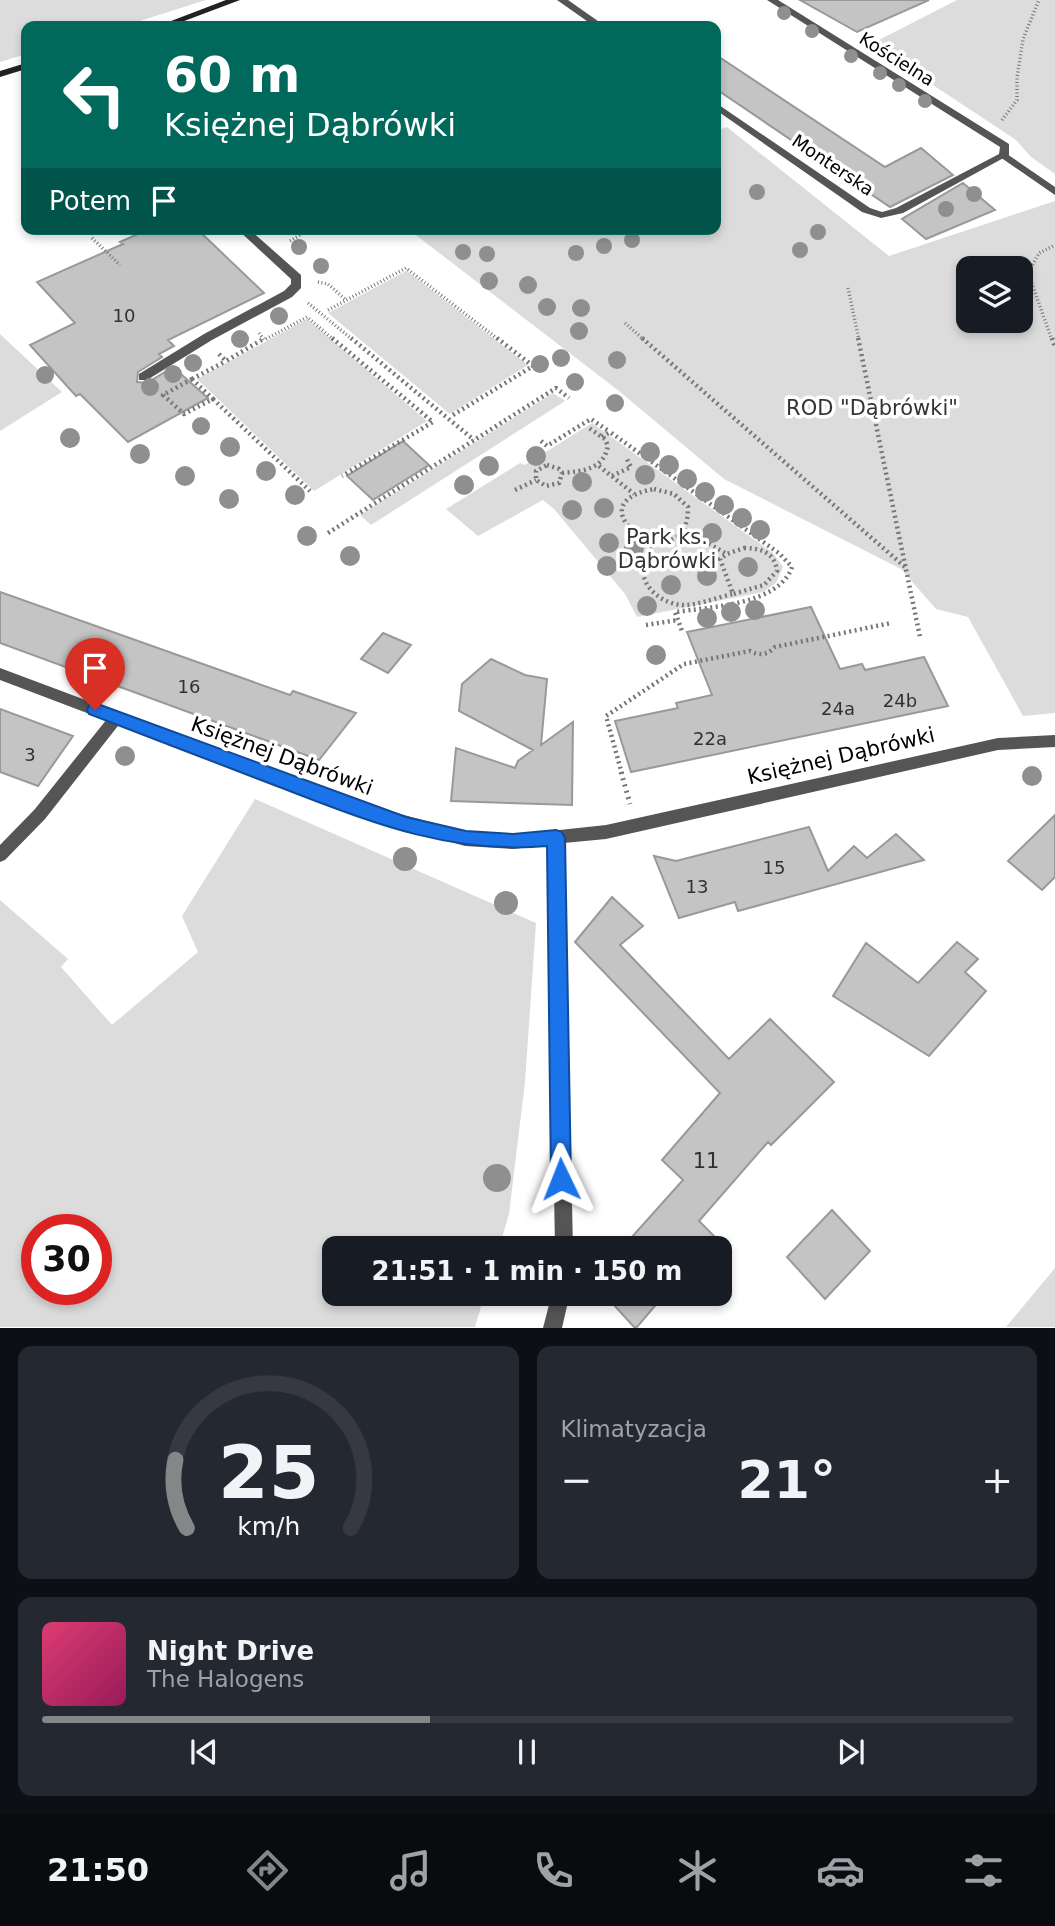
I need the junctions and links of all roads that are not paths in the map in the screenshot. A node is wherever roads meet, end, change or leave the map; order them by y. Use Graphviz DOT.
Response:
graph roads {
  1 [pos="235,0"];
  2 [pos="562,0"];
  3 [pos="772,0"];
  4 [pos="177,21"];
  5 [pos="593,21"];
  6 [pos="21,68"];
  7 [pos="0,74"];
  8 [pos="721,109"];
  9 [pos="1004,151"];
  10 [pos="1055,192"];
  11 [pos="250,235"];
  12 [pos="143,377"];
  13 [pos="0,674"];
  14 [pos="116,718"];
  15 [pos="1055,741"];
  16 [pos="556,838"];
  17 [pos="0,855"];
  18 [pos="564,1236"];
  19 [pos="558,1306"];
  20 [pos="552,1328"];
  1 -- 4 [label="street"];
  2 -- 5 [label="street"];
  3 -- 9 [label="street, Kościelna"];
  6 -- 7 [label="street"];
  8 -- 9 [label="street, Monterska"];
  9 -- 10 [label="street, Kościelna"];
  11 -- 12 [label="street"];
  13 -- 14 [label="street, Księżnej Dąbrówki"];
  14 -- 16 [label="street, Księżnej Dąbrówki"];
  14 -- 17 [label="street"];
  15 -- 16 [label="street, Księżnej Dąbrówki"];
  16 -- 18 [label="street"];
  19 -- 20 [label="street"];
}
